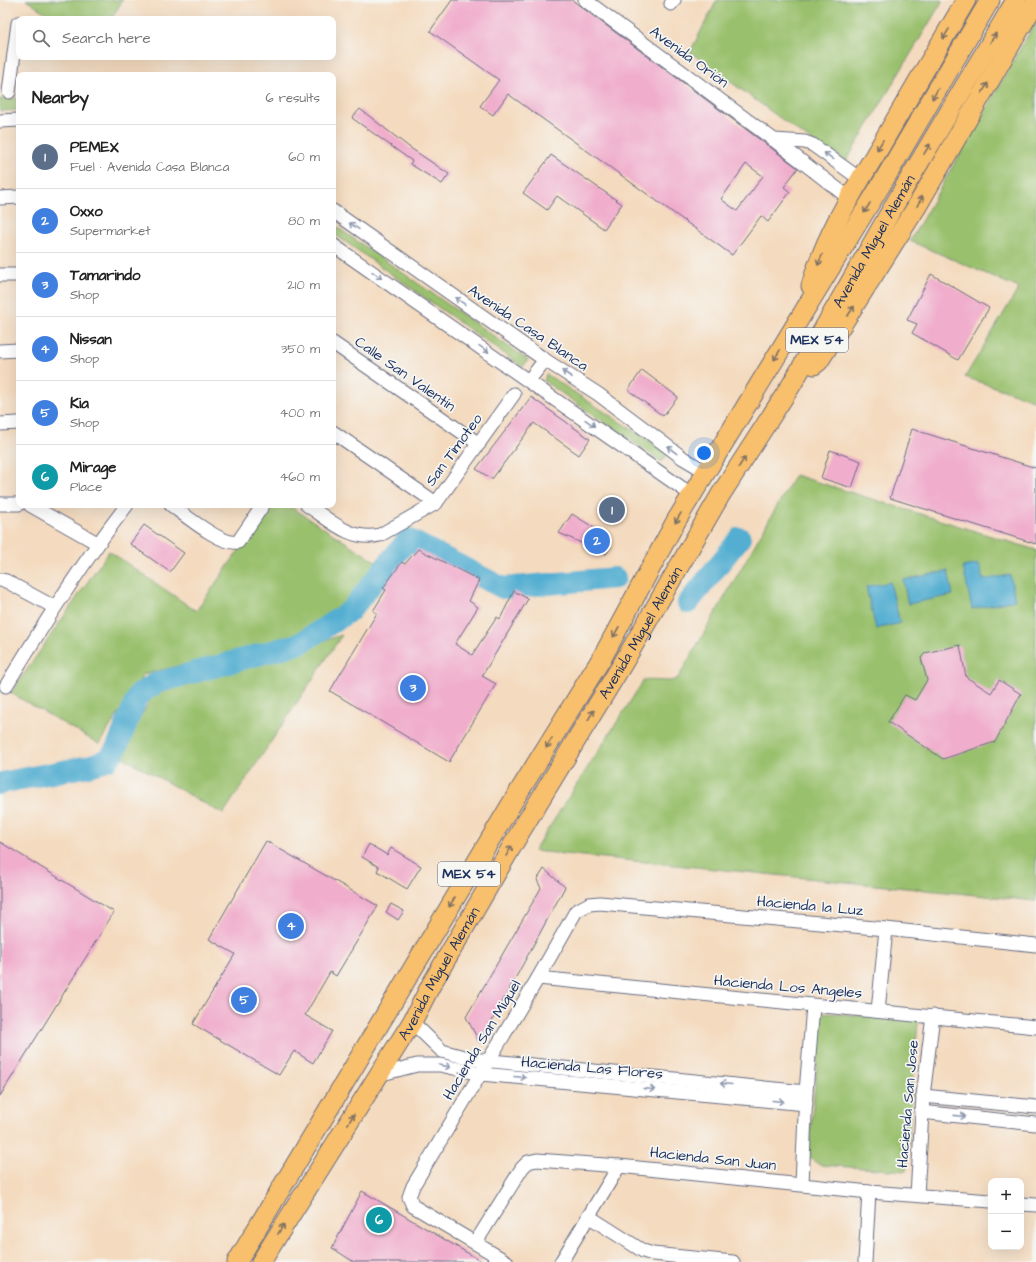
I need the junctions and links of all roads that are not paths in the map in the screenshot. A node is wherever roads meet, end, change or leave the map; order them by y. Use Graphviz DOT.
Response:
graph roads {
  1 [pos="584,0"];
  2 [pos="966,0"];
  3 [pos="990,0"];
  4 [pos="1016,0"];
  5 [pos="1036,1"];
  6 [pos="16,38"];
  7 [pos="9,92"];
  8 [pos="16,120"];
  9 [pos="0,121"];
  10 [pos="774,140"];
  11 [pos="860,179"];
  12 [pos="16,197"];
  13 [pos="0,198"];
  14 [pos="849,198"];
  15 [pos="336,213"];
  16 [pos="336,247"];
  17 [pos="0,275"];
  18 [pos="16,275"];
  19 [pos="804,312"];
  20 [pos="336,345"];
  21 [pos="16,350"];
  22 [pos="0,351"];
  23 [pos="545,360"];
  24 [pos="529,380"];
  25 [pos="792,384"];
  26 [pos="514,394"];
  27 [pos="0,424"];
  28 [pos="16,424"];
  29 [pos="336,434"];
  30 [pos="479,444"];
  31 [pos="705,471"];
  32 [pos="692,494"];
  33 [pos="436,503"];
  34 [pos="0,504"];
  35 [pos="16,504"];
  36 [pos="35,508"];
  37 [pos="124,508"];
  38 [pos="175,508"];
  39 [pos="261,508"];
  40 [pos="312,508"];
  41 [pos="97,543"];
  42 [pos="0,580"];
  43 [pos="54,607"];
  44 [pos="6,686"];
  45 [pos="582,906"];
  46 [pos="886,929"];
  47 [pos="1036,946"];
  48 [pos="538,978"];
  49 [pos="813,1006"];
  50 [pos="878,1011"];
  51 [pos="933,1016"];
  52 [pos="412,1022"];
  53 [pos="1036,1027"];
  54 [pos="488,1061"];
  55 [pos="481,1074"];
  56 [pos="378,1075"];
  57 [pos="922,1096"];
  58 [pos="806,1098"];
  59 [pos="1036,1107"];
  60 [pos="921,1112"];
  61 [pos="1036,1124"];
  62 [pos="620,1166"];
  63 [pos="802,1184"];
  64 [pos="869,1192"];
  65 [pos="917,1195"];
  66 [pos="988,1201"];
  67 [pos="1024,1204"];
  68 [pos="1036,1205"];
  69 [pos="588,1216"];
  70 [pos="476,1242"];
  71 [pos="237,1262"];
  72 [pos="261,1262"];
  73 [pos="507,1262"];
  74 [pos="561,1262"];
  75 [pos="733,1262"];
  76 [pos="865,1262"];
  1 -- 10 [label="street, Avenida Orión"];
  2 -- 11 [label="highway, one-way"];
  3 -- 19 [label="highway, Avenida Miguel Alemán / MEX 54, one-way"];
  25 -- 4 [label="highway, Avenida Miguel Alemán / MEX 54, one-way"];
  25 -- 5 [label="highway, one-way"];
  6 -- 7 [label="street"];
  8 -- 9 [label="street"];
  11 -- 10 [label="street, one-way"];
  10 -- 14 [label="street, Avenida Orión"];
  11 -- 14 [label="highway"];
  12 -- 13 [label="street"];
  14 -- 19 [label="highway, one-way"];
  23 -- 15 [label="street, Avenida Casa Blanca, one-way"];
  16 -- 24 [label="street, one-way"];
  17 -- 18 [label="street"];
  19 -- 31 [label="highway, Avenida Miguel Alemán / MEX 54, one-way"];
  20 -- 30 [label="street, Calle San Valentín"];
  21 -- 22 [label="street"];
  23 -- 24 [label="street"];
  31 -- 23 [label="street, Avenida Casa Blanca, one-way"];
  24 -- 32 [label="street, one-way"];
  52 -- 25 [label="highway, Avenida Miguel Alemán / MEX 54, one-way"];
  26 -- 30 [label="street, San Timoteo"];
  27 -- 28 [label="street"];
  29 -- 33 [label="street"];
  30 -- 33 [label="street, San Timoteo"];
  31 -- 32 [label="highway, Avenida Miguel Alemán / MEX 54"];
  32 -- 71 [label="highway, Avenida Miguel Alemán / MEX 54, one-way"];
  33 -- 40 [label="street, San Timoteo"];
  34 -- 35 [label="street"];
  36 -- 41 [label="street"];
  37 -- 41 [label="street"];
  38 -- 39 [label="street"];
  41 -- 43 [label="street"];
  42 -- 43 [label="street"];
  43 -- 44 [label="street"];
  45 -- 46 [label="street, Hacienda la Luz"];
  45 -- 48 [label="street, Hacienda San Miguel"];
  46 -- 47 [label="street, Hacienda la Luz"];
  46 -- 50 [label="street"];
  48 -- 49 [label="street, Hacienda Los Angeles"];
  48 -- 54 [label="street, Hacienda San Miguel"];
  49 -- 50 [label="street, Hacienda Los Angeles"];
  49 -- 58 [label="street"];
  50 -- 51 [label="street, Hacienda Los Angeles"];
  51 -- 53 [label="street, Hacienda Los Angeles"];
  51 -- 57 [label="street, Hacienda San Jose"];
  52 -- 54 [label="street, Hacienda Las Flores"];
  52 -- 56 [label="highway, Avenida Miguel Alemán / MEX 54"];
  54 -- 55 [label="street, Hacienda San Miguel"];
  58 -- 54 [label="street, Hacienda Las Flores, one-way"];
  56 -- 55 [label="street, Hacienda Las Flores, one-way"];
  55 -- 58 [label="street, Hacienda Las Flores, one-way"];
  55 -- 70 [label="street, Hacienda San Miguel"];
  72 -- 56 [label="highway, Avenida Miguel Alemán / MEX 54, one-way"];
  57 -- 59 [label="street"];
  57 -- 60 [label="street, Hacienda San Jose"];
  58 -- 63 [label="street"];
  60 -- 61 [label="street, one-way"];
  60 -- 65 [label="street, Hacienda San Jose"];
  62 -- 63 [label="street, Hacienda San Juan"];
  62 -- 69 [label="street"];
  62 -- 70 [label="street, Hacienda San Juan"];
  63 -- 64 [label="street, Hacienda San Juan"];
  64 -- 65 [label="street, Hacienda San Juan"];
  64 -- 76 [label="street"];
  65 -- 66 [label="street, Hacienda San Juan"];
  67 -- 68 [label="street"];
  69 -- 74 [label="street"];
  69 -- 75 [label="street"];
  70 -- 73 [label="street"];
}
